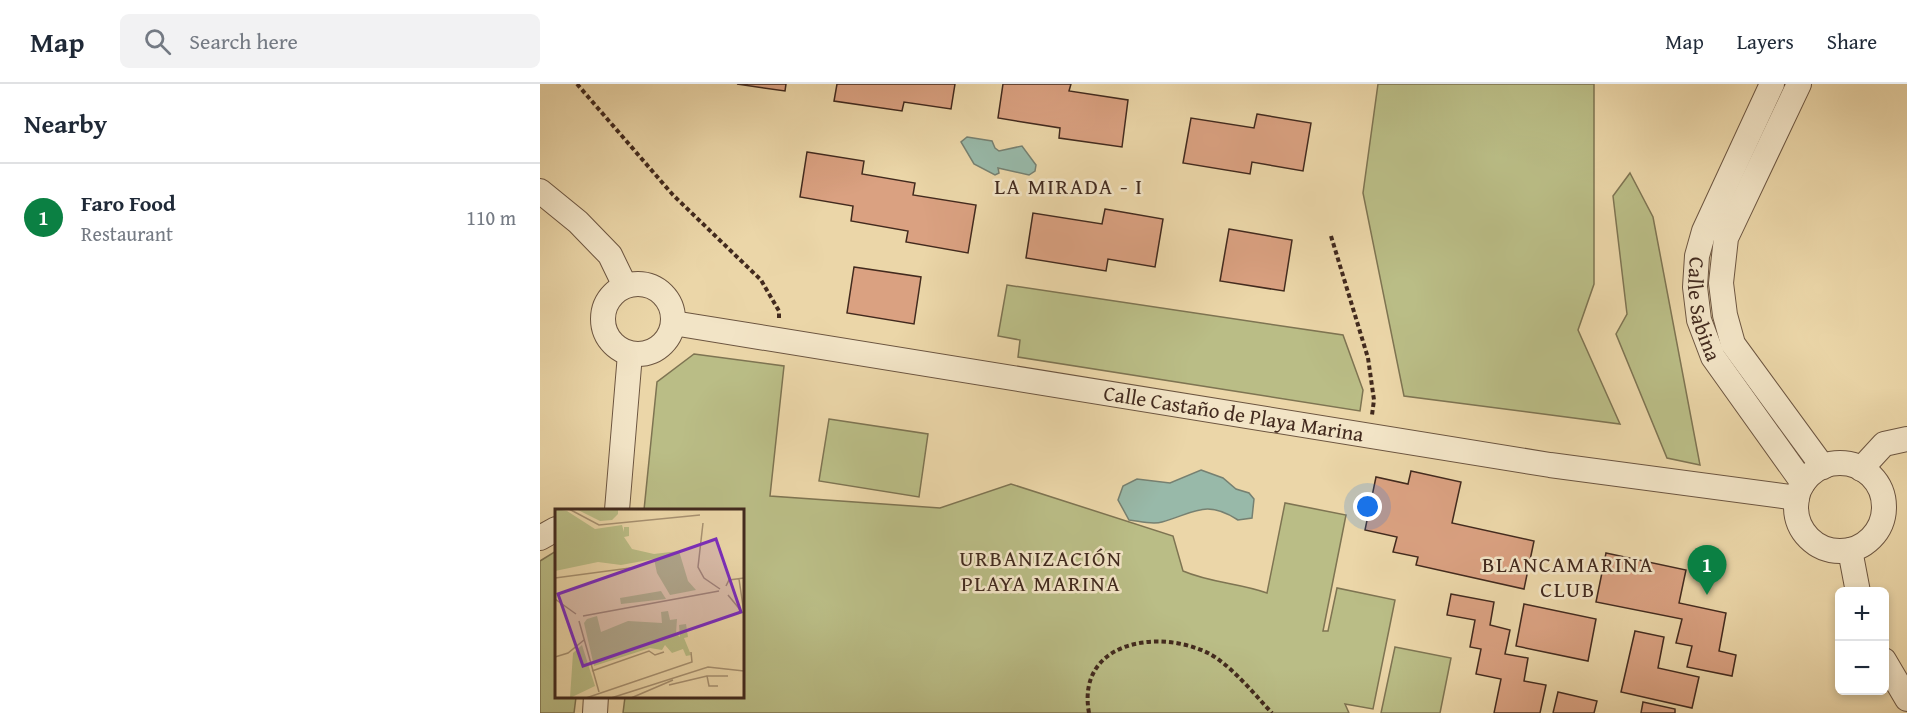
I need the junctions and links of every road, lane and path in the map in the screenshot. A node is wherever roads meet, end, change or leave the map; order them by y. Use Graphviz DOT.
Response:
graph roads {
  1 [pos="577,84"];
  2 [pos="1772,84"];
  3 [pos="1799,84"];
  4 [pos="540,191"];
  5 [pos="1331,236"];
  6 [pos="625,286"];
  7 [pos="673,323"];
  8 [pos="777,340"];
  9 [pos="630,354"];
  10 [pos="1370,436"];
  11 [pos="1907,439"];
  12 [pos="1823,467"];
  13 [pos="1861,469"];
  14 [pos="1800,490"];
  15 [pos="617,509"];
  16 [pos="555,530"];
  17 [pos="540,538"];
  18 [pos="1850,550"];
  19 [pos="1857,587"];
  20 [pos="1889,668"];
  21 [pos="596,698"];
  22 [pos="1907,699"];
  23 [pos="595,713"];
  24 [pos="1089,713"];
  25 [pos="1272,713"];
  1 -- 8 [label="path"];
  2 -- 14 [label="street, Calle Sabina"];
  3 -- 12 [label="street, Calle Sabina"];
  4 -- 6 [label="street"];
  5 -- 10 [label="path"];
  6 -- 7 [label="street"];
  6 -- 9 [label="street"];
  7 -- 8 [label="street, Calle Castaño de Playa Marina"];
  7 -- 9 [label="street"];
  8 -- 10 [label="street, Calle Castaño de Playa Marina"];
  9 -- 15 [label="street"];
  10 -- 14 [label="street, Calle Castaño de Playa Marina"];
  11 -- 13 [label="street"];
  12 -- 13 [label="street"];
  12 -- 14 [label="street"];
  13 -- 18 [label="street"];
  14 -- 18 [label="street"];
  16 -- 17 [label="street"];
  18 -- 19 [label="street"];
  20 -- 22 [label="street"];
  21 -- 23 [label="street"];
  24 -- 25 [label="path"];
}
